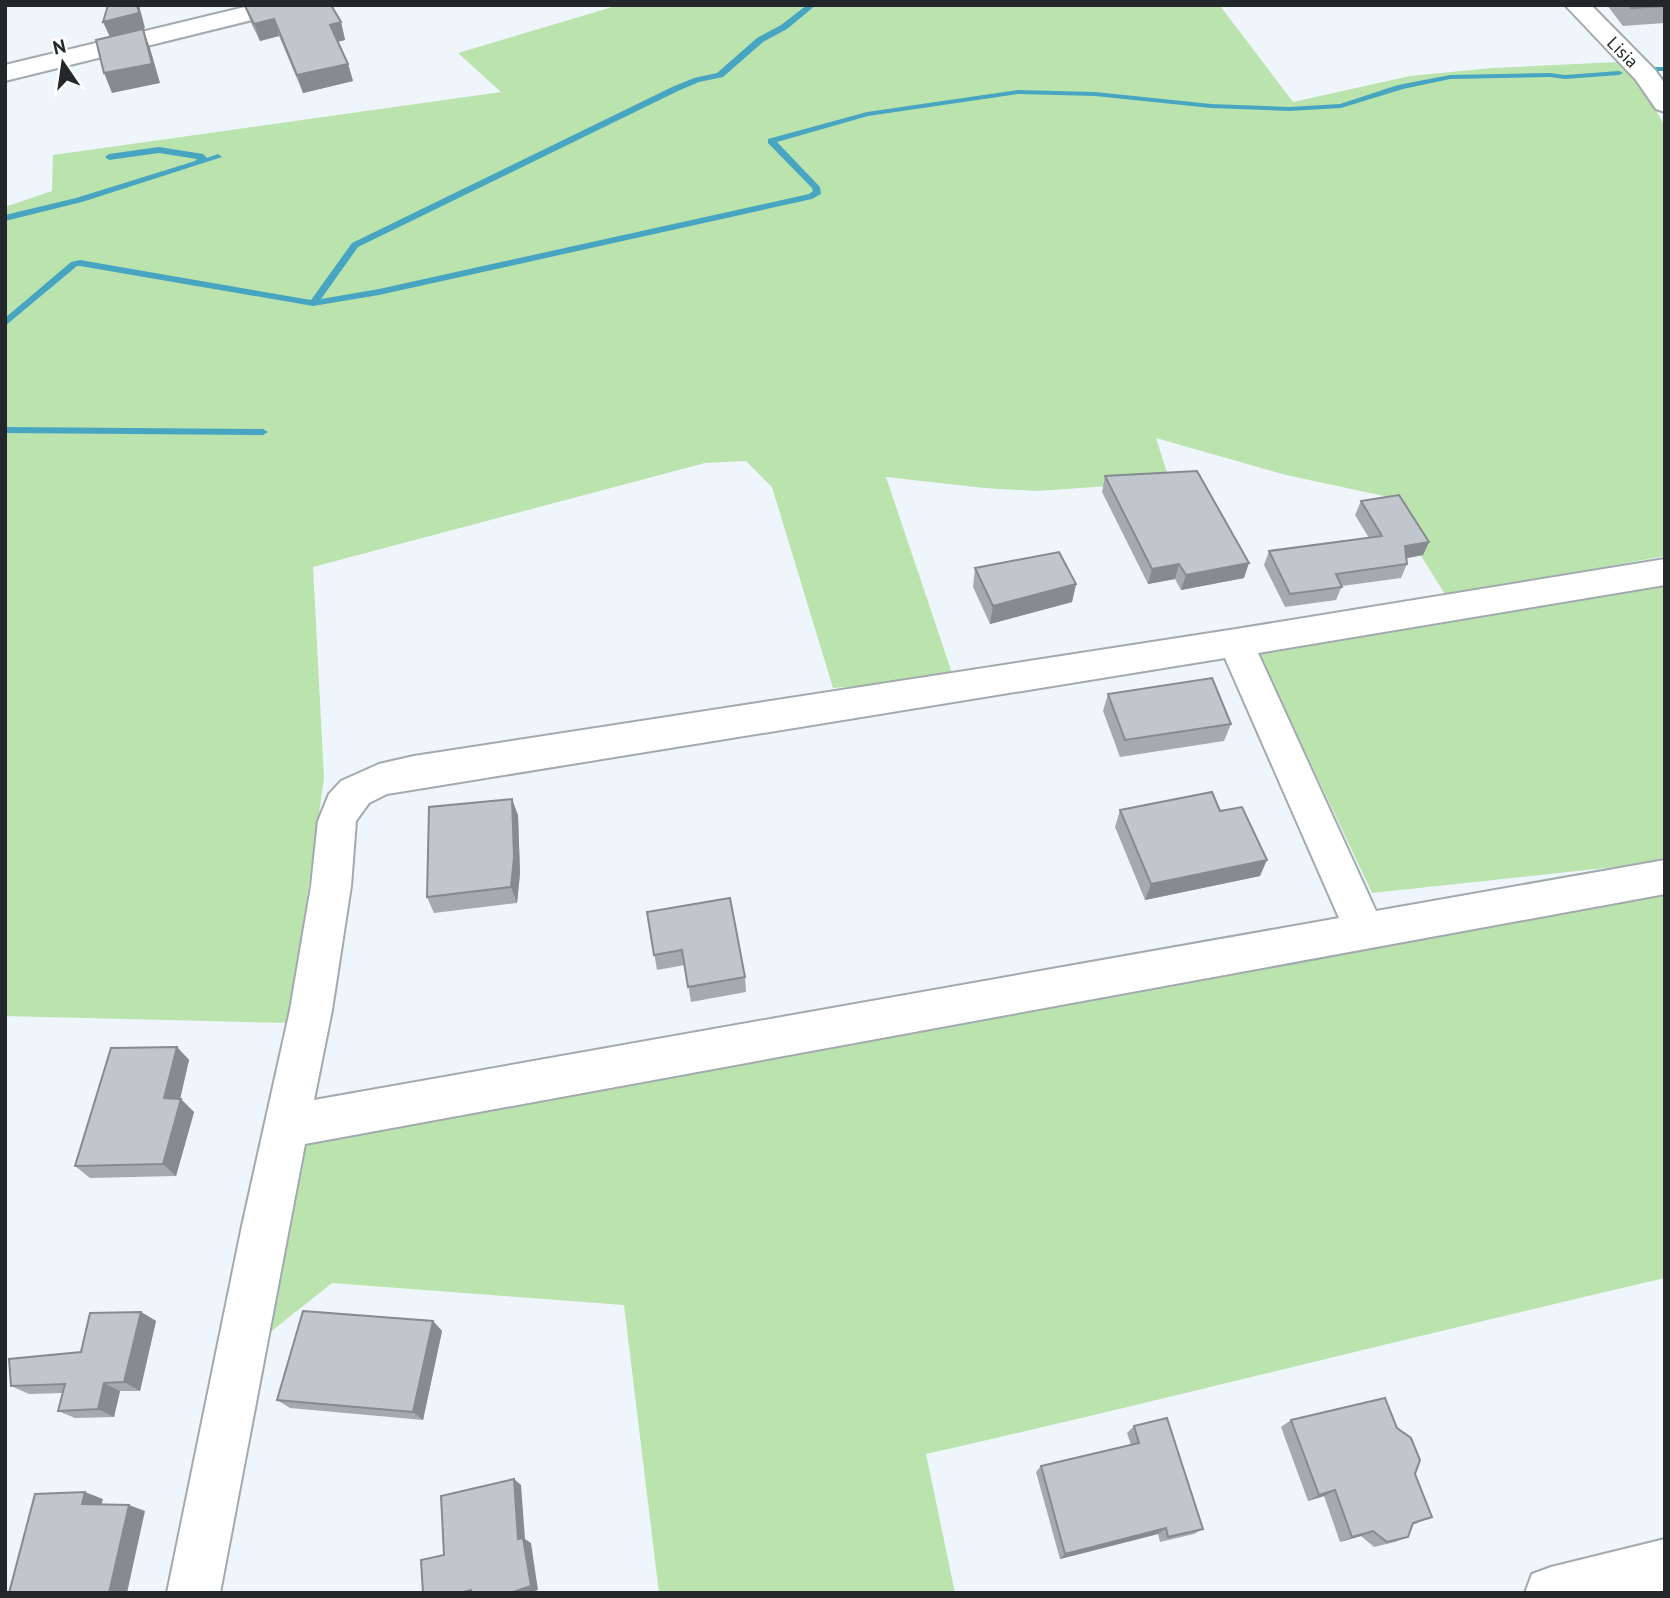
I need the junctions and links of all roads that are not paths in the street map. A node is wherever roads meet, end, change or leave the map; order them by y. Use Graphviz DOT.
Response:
graph roads {
  1 [pos="284,5"];
  2 [pos="1577,5"];
  3 [pos="5,73"];
  4 [pos="1656,75"];
  5 [pos="1665,104"];
  6 [pos="1665,572"];
  7 [pos="1236,643"];
  8 [pos="1665,877"];
  9 [pos="1365,931"];
  10 [pos="287,1126"];
  11 [pos="1665,1565"];
  12 [pos="193,1593"];
  13 [pos="1550,1593"];
  1 -- 3 [label="street"];
  2 -- 4 [label="street, Lisia"];
  4 -- 5 [label="street, Lisia"];
  6 -- 7 [label="street"];
  7 -- 9 [label="street"];
  7 -- 10 [label="street"];
  8 -- 9 [label="street"];
  9 -- 10 [label="street"];
  10 -- 12 [label="street"];
  11 -- 13 [label="street"];
}
